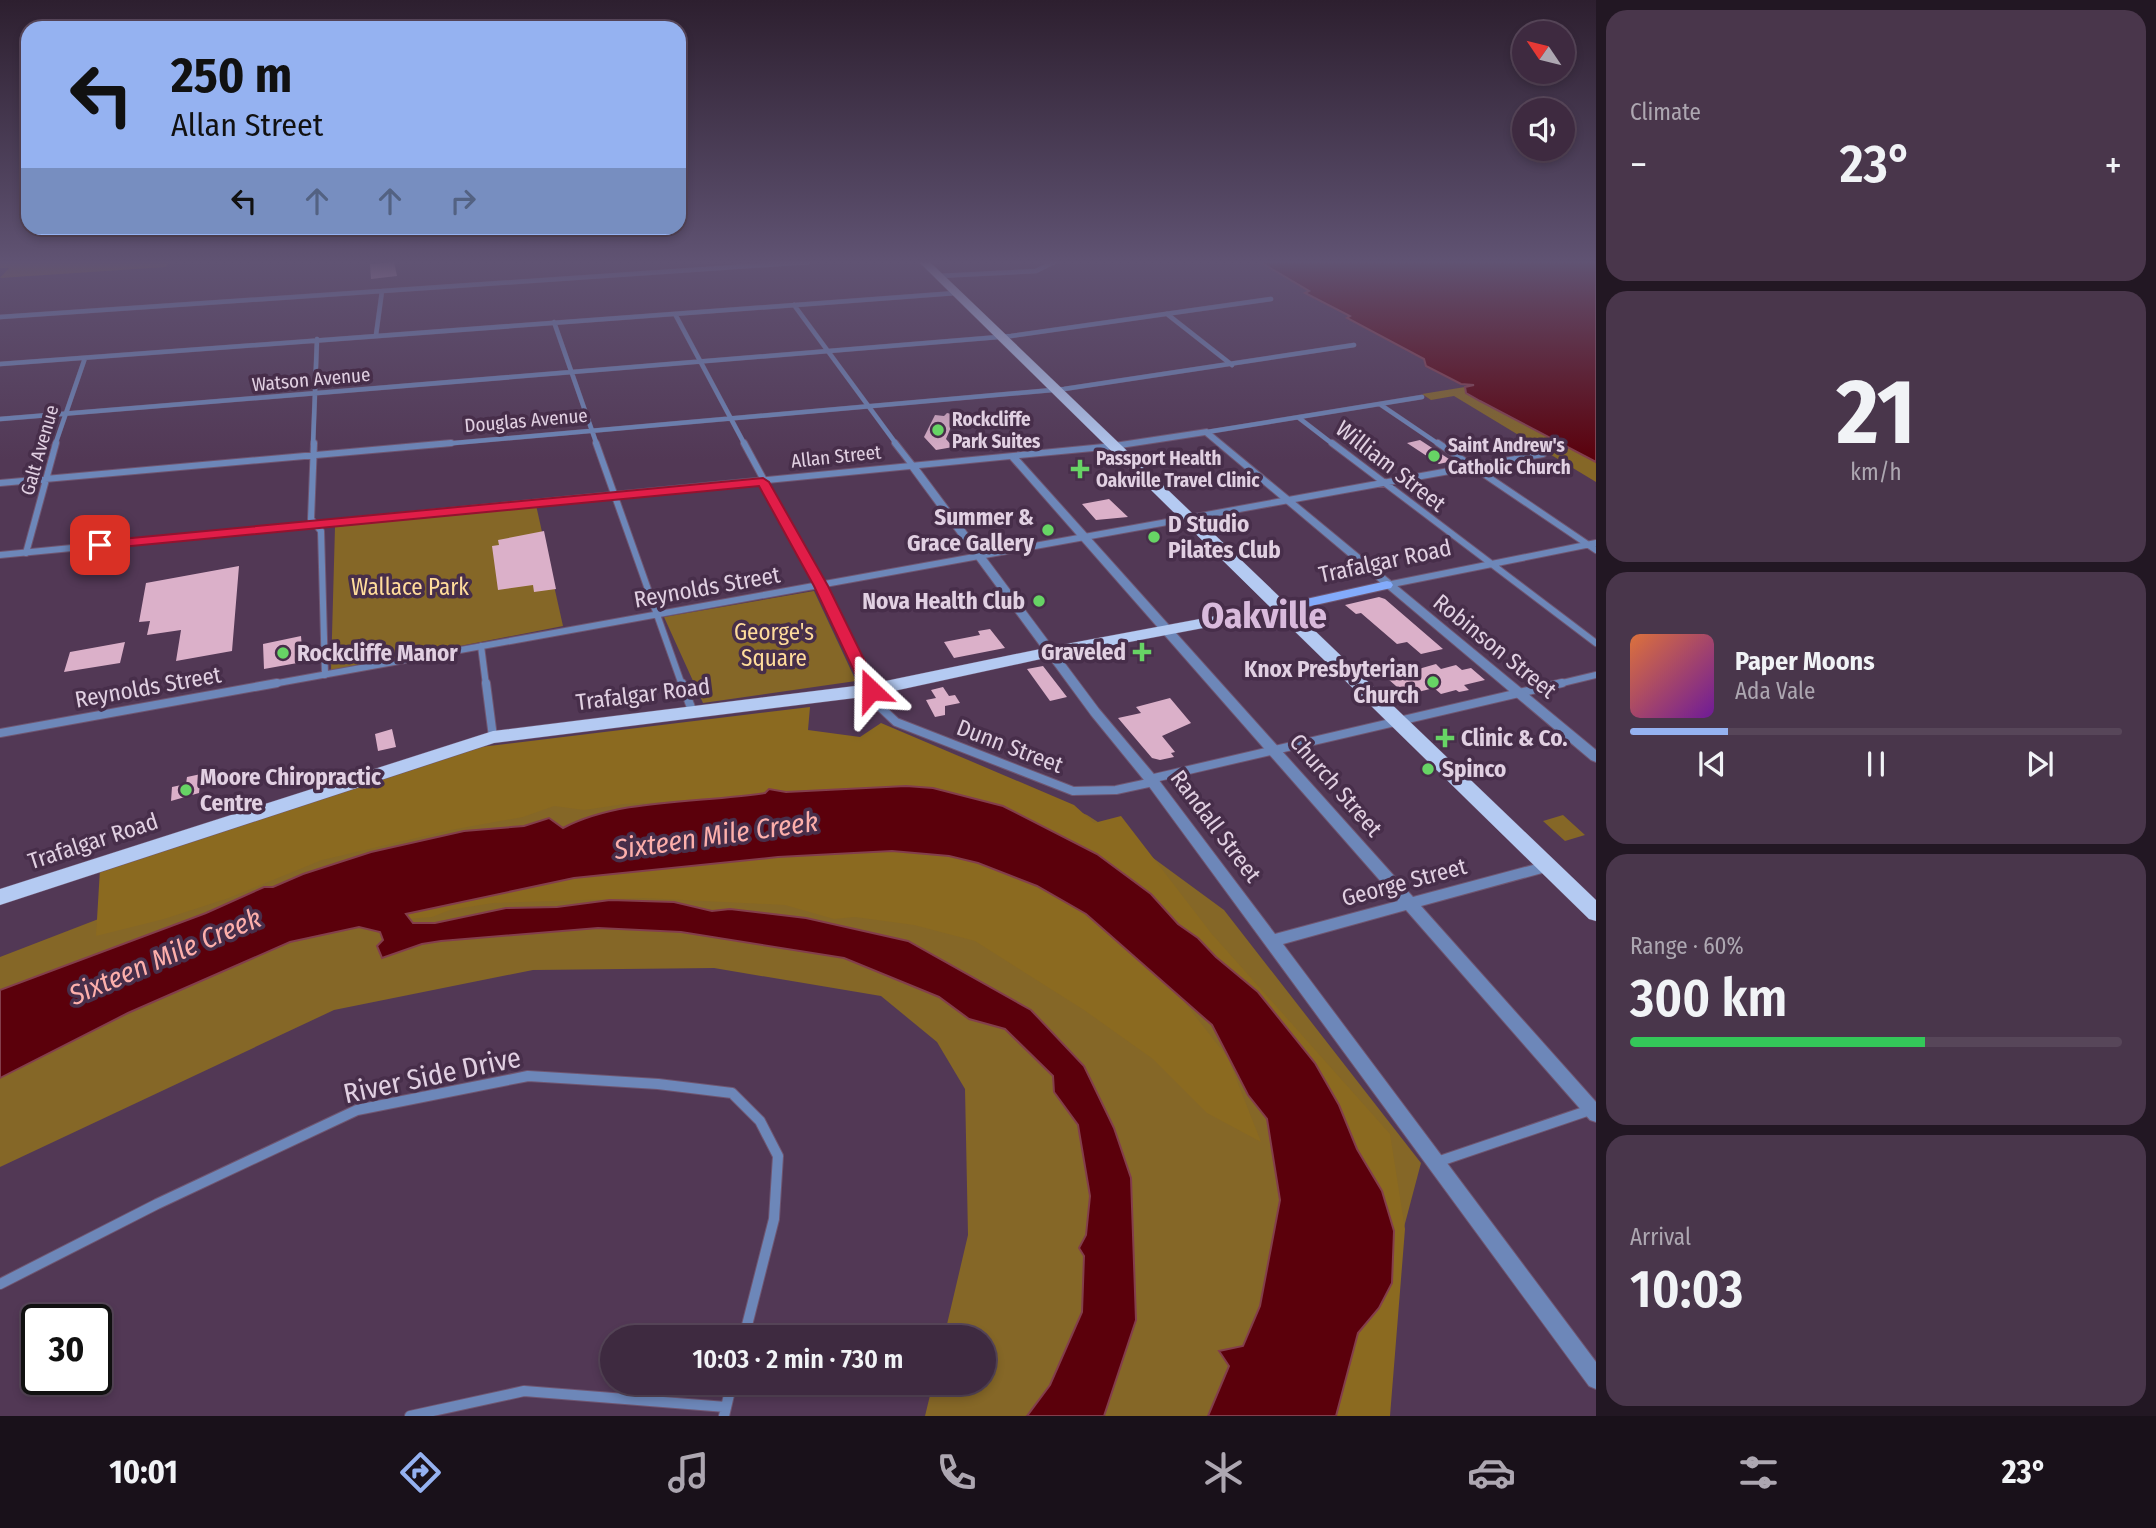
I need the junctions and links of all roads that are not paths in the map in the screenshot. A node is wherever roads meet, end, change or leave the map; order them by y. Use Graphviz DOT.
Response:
graph roads {
  1 [pos="377,328"];
  2 [pos="471,328"];
  3 [pos="556,328"];
  4 [pos="682,328"];
  5 [pos="810,328"];
  6 [pos="992,328"];
  7 [pos="1065,328"];
  8 [pos="1185,328"];
  9 [pos="376,335"];
  10 [pos="1001,337"];
  11 [pos="317,339"];
  12 [pos="1354,345"];
  13 [pos="825,351"];
  14 [pos="85,358"];
  15 [pos="700,361"];
  16 [pos="0,363"];
  17 [pos="1232,365"];
  18 [pos="570,372"];
  19 [pos="1054,390"];
  20 [pos="315,393"];
  21 [pos="1422,397"];
  22 [pos="1381,405"];
  23 [pos="868,407"];
  24 [pos="64,413"];
  25 [pos="731,418"];
  26 [pos="1299,418"];
  27 [pos="0,419"];
  28 [pos="591,430"];
  29 [pos="1207,432"];
  30 [pos="1114,446"];
  31 [pos="1544,454"];
  32 [pos="312,456"];
  33 [pos="1012,456"];
  34 [pos="913,466"];
  35 [pos="1474,466"];
  36 [pos="47,479"];
  37 [pos="763,482"];
  38 [pos="0,483"];
  39 [pos="1385,484"];
  40 [pos="613,496"];
  41 [pos="1290,499"];
  42 [pos="1189,518"];
  43 [pos="315,524"];
  44 [pos="1083,537"];
  45 [pos="1596,543"];
  46 [pos="1588,544"];
  47 [pos="1596,550"];
  48 [pos="26,552"];
  49 [pos="0,555"];
  50 [pos="979,557"];
  51 [pos="1491,565"];
  52 [pos="1387,585"];
  53 [pos="821,586"];
  54 [pos="1284,608"];
  55 [pos="655,615"];
  56 [pos="1167,629"];
  57 [pos="1596,643"];
  58 [pos="481,646"];
  59 [pos="1050,652"];
  60 [pos="324,675"];
  61 [pos="1596,675"];
  62 [pos="871,690"];
  63 [pos="1520,692"];
  64 [pos="694,713"];
  65 [pos="1397,720"];
  66 [pos="0,733"];
  67 [pos="493,737"];
  68 [pos="1274,749"];
  69 [pos="1596,757"];
  70 [pos="1151,780"];
  71 [pos="1548,866"];
  72 [pos="0,897"];
  73 [pos="1411,904"];
  74 [pos="1596,913"];
  75 [pos="1272,942"];
  76 [pos="1595,1111"];
  77 [pos="1437,1161"];
  78 [pos="0,1284"];
  79 [pos="747,1325"];
  80 [pos="1596,1379"];
  81 [pos="725,1411"];
  82 [pos="410,1416"];
  1 -- 9 [label="street"];
  2 -- 9 [label="street"];
  3 -- 18 [label="street"];
  4 -- 15 [label="street, Dunn Street"];
  5 -- 13 [label="street, Randall Street"];
  6 -- 10 [label="main road"];
  7 -- 10 [label="street, Watson Avenue"];
  8 -- 17 [label="street"];
  9 -- 11 [label="street"];
  10 -- 13 [label="street, Watson Avenue"];
  10 -- 19 [label="main road"];
  11 -- 14 [label="street"];
  11 -- 20 [label="street"];
  12 -- 17 [label="street, Douglas Avenue"];
  13 -- 15 [label="street, Watson Avenue"];
  13 -- 23 [label="street, Randall Street"];
  14 -- 16 [label="street"];
  14 -- 24 [label="street, Galt Avenue"];
  15 -- 18 [label="street, Watson Avenue"];
  15 -- 25 [label="street, Dunn Street"];
  17 -- 19 [label="street, Douglas Avenue"];
  18 -- 20 [label="street, Watson Avenue"];
  18 -- 28 [label="street"];
  19 -- 23 [label="street, Douglas Avenue"];
  19 -- 30 [label="main road"];
  20 -- 24 [label="street, Watson Avenue"];
  20 -- 32 [label="street"];
  21 -- 22 [label="street, Allan Street"];
  22 -- 26 [label="street, Allan Street"];
  22 -- 35 [label="street"];
  23 -- 25 [label="street, Douglas Avenue"];
  23 -- 34 [label="street, Randall Street"];
  24 -- 27 [label="street, Watson Avenue"];
  24 -- 36 [label="street, Galt Avenue"];
  25 -- 28 [label="street, Douglas Avenue"];
  25 -- 37 [label="street, Dunn Street"];
  26 -- 29 [label="street, Allan Street"];
  26 -- 39 [label="street, William Street"];
  28 -- 32 [label="street, Douglas Avenue"];
  28 -- 40 [label="street"];
  29 -- 30 [label="street, Allan Street"];
  29 -- 41 [label="street, Robinson Street"];
  30 -- 33 [label="street, Allan Street"];
  30 -- 42 [label="main road"];
  31 -- 35 [label="street, Reynolds Street"];
  32 -- 36 [label="street, Douglas Avenue"];
  32 -- 43 [label="street"];
  33 -- 34 [label="street, Allan Street"];
  33 -- 44 [label="street, Church Street"];
  34 -- 37 [label="street, Allan Street"];
  34 -- 50 [label="street, Randall Street"];
  35 -- 39 [label="street, Reynolds Street"];
  35 -- 46 [label="street"];
  36 -- 38 [label="street, Douglas Avenue"];
  36 -- 48 [label="street, Galt Avenue"];
  37 -- 40 [label="street, Allan Street"];
  37 -- 53 [label="street, Dunn Street"];
  39 -- 41 [label="street, Reynolds Street"];
  39 -- 51 [label="street, William Street"];
  40 -- 43 [label="street, Allan Street"];
  40 -- 55 [label="street"];
  41 -- 42 [label="street, Reynolds Street"];
  41 -- 52 [label="street, Robinson Street"];
  42 -- 44 [label="street, Reynolds Street"];
  42 -- 54 [label="main road"];
  43 -- 48 [label="street, Allan Street"];
  43 -- 60 [label="street"];
  44 -- 50 [label="street, Reynolds Street"];
  44 -- 56 [label="street, Church Street"];
  45 -- 46 [label="street, Trafalgar Road"];
  46 -- 47 [label="street"];
  46 -- 51 [label="street, Trafalgar Road"];
  48 -- 49 [label="street, Allan Street"];
  50 -- 53 [label="street, Reynolds Street"];
  50 -- 59 [label="street, Randall Street"];
  51 -- 52 [label="street, Trafalgar Road"];
  51 -- 57 [label="street, William Street"];
  52 -- 54 [label="main road, Trafalgar Road"];
  52 -- 63 [label="street, Robinson Street"];
  53 -- 55 [label="street, Reynolds Street"];
  53 -- 62 [label="street, Dunn Street"];
  54 -- 56 [label="main road, Trafalgar Road"];
  54 -- 65 [label="main road"];
  55 -- 58 [label="street, Reynolds Street"];
  55 -- 64 [label="street"];
  56 -- 59 [label="main road, Trafalgar Road"];
  56 -- 68 [label="street, Church Street"];
  58 -- 60 [label="street, Reynolds Street"];
  58 -- 67 [label="street"];
  59 -- 62 [label="main road, Trafalgar Road"];
  59 -- 70 [label="street, Randall Street"];
  60 -- 66 [label="street, Reynolds Street"];
  61 -- 63 [label="street, Dunn Street"];
  62 -- 64 [label="main road, Trafalgar Road"];
  62 -- 70 [label="street, Dunn Street"];
  63 -- 65 [label="street, Dunn Street"];
  63 -- 69 [label="street, Robinson Street"];
  64 -- 67 [label="main road, Trafalgar Road"];
  65 -- 68 [label="street, Dunn Street"];
  65 -- 71 [label="main road"];
  67 -- 72 [label="main road, Trafalgar Road"];
  68 -- 70 [label="street, Dunn Street"];
  68 -- 73 [label="street, Church Street"];
  70 -- 75 [label="street, Randall Street"];
  71 -- 73 [label="street, George Street"];
  71 -- 74 [label="main road"];
  73 -- 75 [label="street, George Street"];
  73 -- 76 [label="street, Church Street"];
  75 -- 77 [label="street, Randall Street"];
  76 -- 77 [label="street"];
  77 -- 80 [label="street, Randall Street"];
  78 -- 79 [label="street, River Side Drive"];
  81 -- 82 [label="street"];
}
